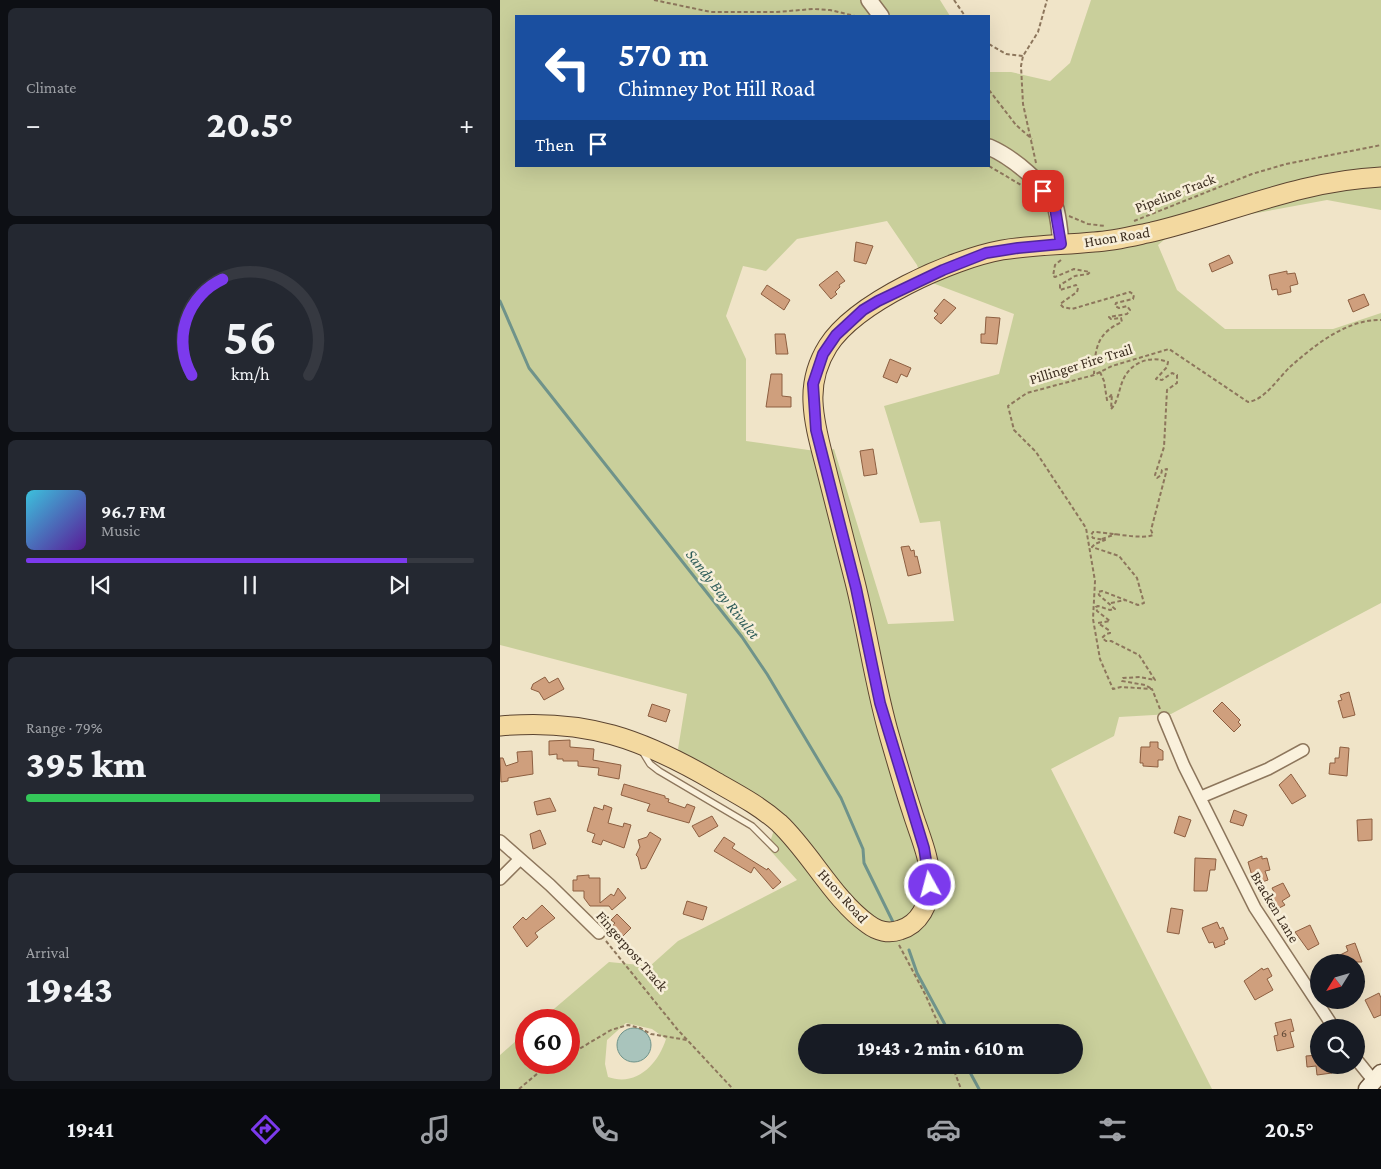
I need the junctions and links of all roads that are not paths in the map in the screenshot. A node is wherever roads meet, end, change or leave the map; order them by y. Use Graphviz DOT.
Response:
graph roads {
  1 [pos="869,0"];
  2 [pos="880,15"];
  3 [pos="990,147"];
  4 [pos="1381,177"];
  5 [pos="1064,251"];
  6 [pos="1164,718"];
  7 [pos="500,726"];
  8 [pos="641,744"];
  9 [pos="1303,750"];
  10 [pos="1201,797"];
  11 [pos="500,841"];
  12 [pos="775,849"];
  13 [pos="520,859"];
  14 [pos="500,879"];
  15 [pos="598,933"];
  16 [pos="1328,1019"];
  17 [pos="1365,1070"];
  18 [pos="1374,1080"];
  1 -- 2 [label="street"];
  3 -- 5 [label="street"];
  4 -- 5 [label="main road, Huon Road"];
  5 -- 8 [label="main road, Huon Road"];
  6 -- 10 [label="street, Bracken Lane"];
  7 -- 8 [label="main road, Huon Road"];
  8 -- 12 [label="lane"];
  9 -- 10 [label="street"];
  10 -- 16 [label="street, Bracken Lane"];
  11 -- 13 [label="street, Fingerpost Track"];
  13 -- 14 [label="street"];
  13 -- 15 [label="street, Fingerpost Track"];
  17 -- 18 [label="street"];
}
